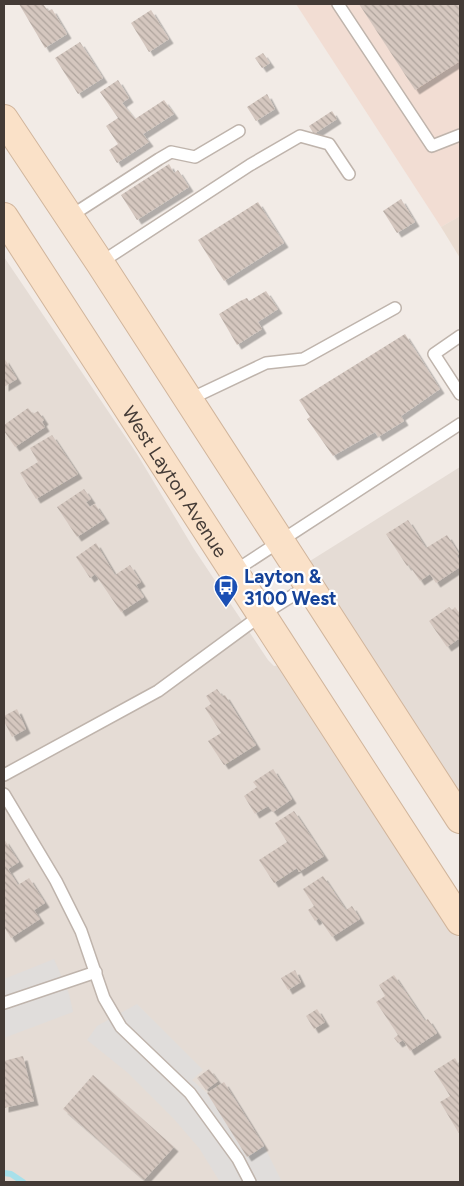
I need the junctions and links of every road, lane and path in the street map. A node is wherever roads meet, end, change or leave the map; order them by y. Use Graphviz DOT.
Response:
graph roads {
  1 [pos="338,4"];
  2 [pos="4,119"];
  3 [pos="239,131"];
  4 [pos="460,135"];
  5 [pos="349,174"];
  6 [pos="4,217"];
  7 [pos="69,217"];
  8 [pos="100,263"];
  9 [pos="394,308"];
  10 [pos="460,336"];
  11 [pos="460,394"];
  12 [pos="188,400"];
  13 [pos="460,424"];
  14 [pos="279,540"];
  15 [pos="233,572"];
  16 [pos="308,586"];
  17 [pos="260,616"];
  18 [pos="4,776"];
  19 [pos="4,794"];
  20 [pos="460,819"];
  21 [pos="460,921"];
  22 [pos="96,972"];
  23 [pos="4,1003"];
  24 [pos="250,1182"];
  1 -- 4 [label="lane"];
  2 -- 7 [label="main road"];
  3 -- 7 [label="lane"];
  5 -- 8 [label="lane"];
  6 -- 15 [label="main road, West Layton Avenue"];
  7 -- 8 [label="main road"];
  8 -- 12 [label="main road"];
  9 -- 12 [label="lane"];
  10 -- 11 [label="lane"];
  12 -- 14 [label="main road"];
  13 -- 14 [label="lane"];
  14 -- 15 [label="lane"];
  14 -- 16 [label="main road"];
  15 -- 17 [label="main road, West Layton Avenue"];
  16 -- 17 [label="lane"];
  16 -- 20 [label="main road"];
  17 -- 18 [label="lane"];
  17 -- 21 [label="main road, West Layton Avenue"];
  19 -- 22 [label="lane"];
  22 -- 23 [label="lane"];
  22 -- 24 [label="lane"];
}
